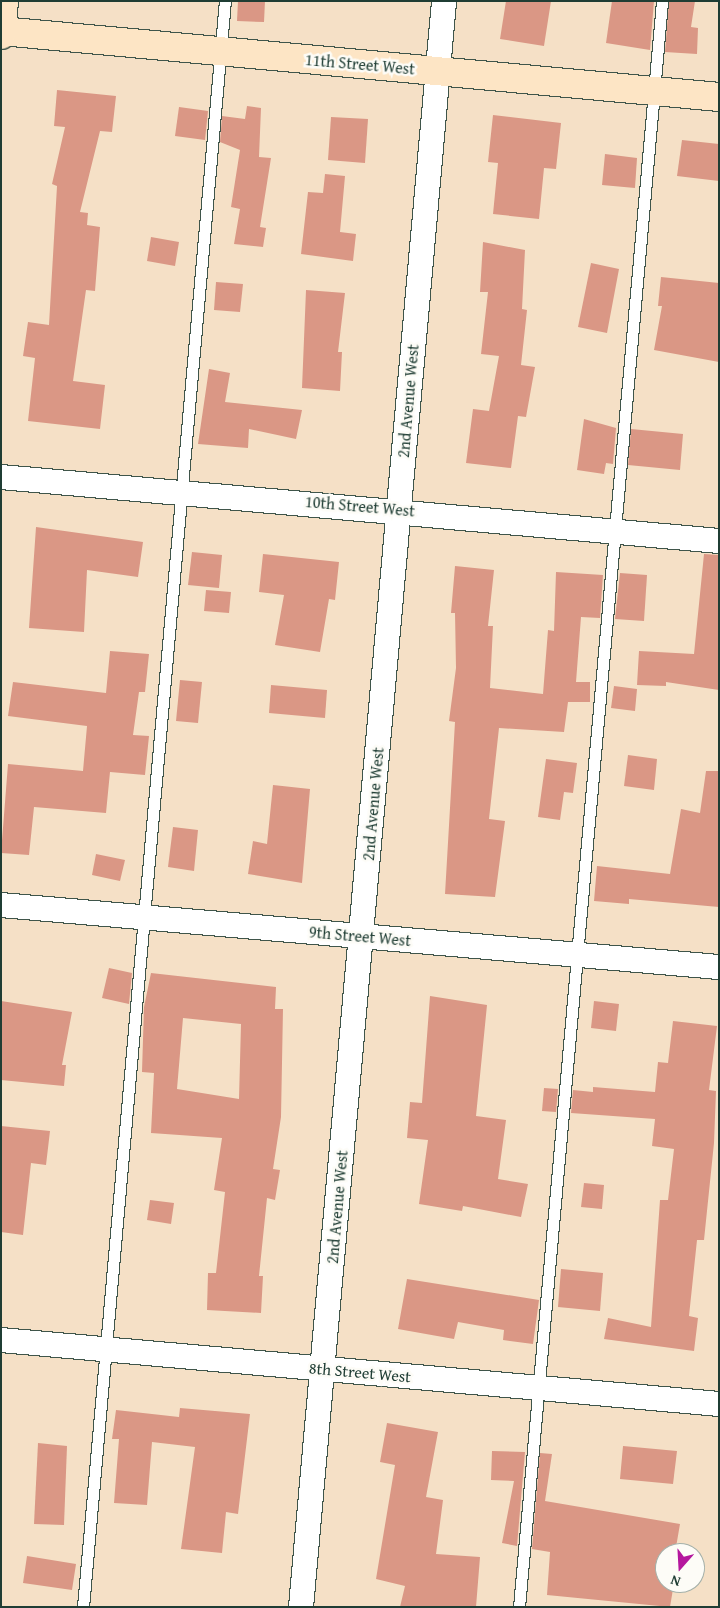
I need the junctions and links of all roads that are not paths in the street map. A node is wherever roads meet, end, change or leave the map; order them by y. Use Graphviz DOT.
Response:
graph roads {
  1 [pos="4,1"];
  2 [pos="225,1"];
  3 [pos="444,1"];
  4 [pos="662,1"];
  5 [pos="1,31"];
  6 [pos="1,35"];
  7 [pos="220,52"];
  8 [pos="438,71"];
  9 [pos="654,91"];
  10 [pos="719,97"];
  11 [pos="1,478"];
  12 [pos="184,491"];
  13 [pos="399,510"];
  14 [pos="616,532"];
  15 [pos="719,541"];
  16 [pos="1,905"];
  17 [pos="146,918"];
  18 [pos="361,936"];
  19 [pos="576,955"];
  20 [pos="719,967"];
  21 [pos="1,1340"];
  22 [pos="105,1351"];
  23 [pos="322,1369"];
  24 [pos="539,1388"];
  25 [pos="719,1404"];
  26 [pos="83,1607"];
  27 [pos="301,1607"];
  28 [pos="519,1607"];
  1 -- 5 [label="street"];
  2 -- 7 [label="lane"];
  3 -- 8 [label="street, 2nd Avenue West"];
  4 -- 9 [label="lane"];
  5 -- 6 [label="street"];
  5 -- 7 [label="street, 11th Street West"];
  7 -- 8 [label="street, 11th Street West"];
  7 -- 12 [label="lane"];
  8 -- 9 [label="street, 11th Street West"];
  8 -- 13 [label="street, 2nd Avenue West"];
  9 -- 10 [label="street, 11th Street West"];
  9 -- 14 [label="lane"];
  11 -- 12 [label="street, 10th Street West"];
  12 -- 13 [label="street, 10th Street West"];
  12 -- 17 [label="lane"];
  13 -- 14 [label="street, 10th Street West"];
  13 -- 18 [label="street, 2nd Avenue West"];
  14 -- 15 [label="street, 10th Street West"];
  14 -- 19 [label="lane"];
  16 -- 17 [label="street, 9th Street West"];
  17 -- 18 [label="street, 9th Street West"];
  17 -- 22 [label="lane"];
  18 -- 19 [label="street, 9th Street West"];
  18 -- 23 [label="street, 2nd Avenue West"];
  19 -- 20 [label="street, 9th Street West"];
  19 -- 24 [label="lane"];
  21 -- 22 [label="street, 8th Street West"];
  22 -- 23 [label="street, 8th Street West"];
  22 -- 26 [label="lane"];
  23 -- 24 [label="street, 8th Street West"];
  23 -- 27 [label="street, 2nd Avenue West"];
  24 -- 25 [label="street, 8th Street West"];
  24 -- 28 [label="lane"];
}
